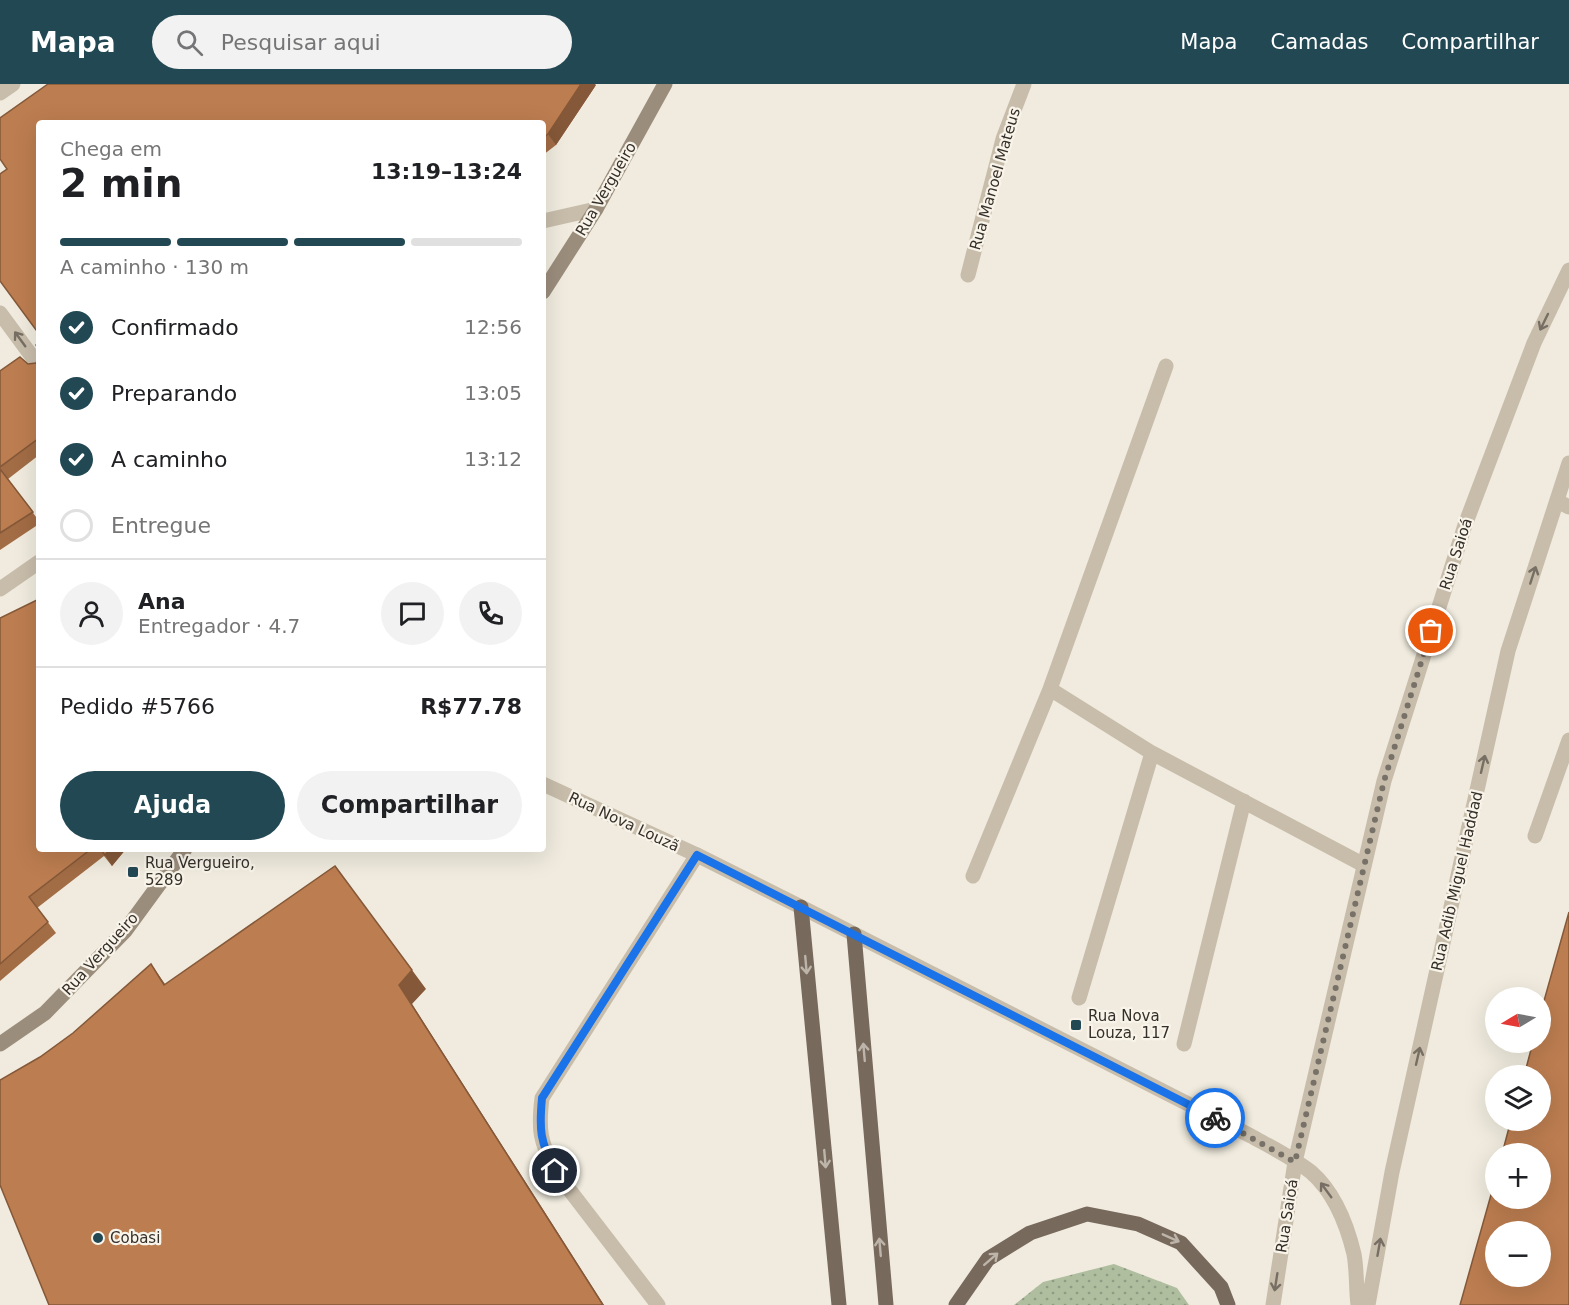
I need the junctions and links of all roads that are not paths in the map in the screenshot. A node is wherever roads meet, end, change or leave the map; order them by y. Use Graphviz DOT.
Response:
graph roads {
  1 [pos="13,84"];
  2 [pos="665,84"];
  3 [pos="1024,84"];
  4 [pos="0,93"];
  5 [pos="596,209"];
  6 [pos="546,220"];
  7 [pos="1569,270"];
  8 [pos="968,275"];
  9 [pos="546,287"];
  10 [pos="0,313"];
  11 [pos="36,362"];
  12 [pos="1166,366"];
  13 [pos="1569,463"];
  14 [pos="1563,504"];
  15 [pos="36,564"];
  16 [pos="0,589"];
  17 [pos="1050,689"];
  18 [pos="1569,740"];
  19 [pos="1152,753"];
  20 [pos="546,785"];
  21 [pos="1244,801"];
  22 [pos="1535,836"];
  23 [pos="183,852"];
  24 [pos="697,855"];
  25 [pos="1364,865"];
  26 [pos="973,876"];
  27 [pos="801,907"];
  28 [pos="854,934"];
  29 [pos="1079,998"];
  30 [pos="0,1044"];
  31 [pos="1184,1044"];
  32 [pos="1295,1162"];
  33 [pos="658,1305"];
  34 [pos="839,1305"];
  35 [pos="886,1305"];
  36 [pos="956,1305"];
  37 [pos="1228,1305"];
  38 [pos="1273,1305"];
  39 [pos="1358,1305"];
  40 [pos="1368,1305"];
  1 -- 4 [label="street"];
  2 -- 5 [label="main road, Rua Vergueiro"];
  3 -- 8 [label="street, Rua Manoel Mateus"];
  5 -- 6 [label="street"];
  5 -- 9 [label="main road, Rua Vergueiro"];
  7 -- 25 [label="street, Rua Saioá, one-way"];
  11 -- 10 [label="street, one-way"];
  12 -- 17 [label="street"];
  13 -- 14 [label="street, Rua Adib Miguel Haddad"];
  40 -- 14 [label="street, Rua Adib Miguel Haddad, one-way"];
  15 -- 16 [label="street"];
  17 -- 19 [label="street"];
  17 -- 26 [label="street"];
  18 -- 22 [label="street"];
  19 -- 21 [label="street"];
  19 -- 29 [label="street"];
  20 -- 24 [label="street, Rua Nova Louzã"];
  21 -- 25 [label="street"];
  21 -- 31 [label="street"];
  23 -- 30 [label="main road, Rua Vergueiro"];
  24 -- 27 [label="street, Rua Nova Louzã"];
  24 -- 33 [label="street"];
  25 -- 32 [label="street, Rua Saioá"];
  27 -- 28 [label="street, Rua Nova Louzã"];
  27 -- 34 [label="main road, one-way"];
  28 -- 32 [label="street, Rua Nova Louzã"];
  35 -- 28 [label="main road, one-way"];
  32 -- 38 [label="street, Rua Saioá, one-way"];
  39 -- 32 [label="street, Rua Nova Louzã, one-way"];
  36 -- 37 [label="main road, one-way"];
}
